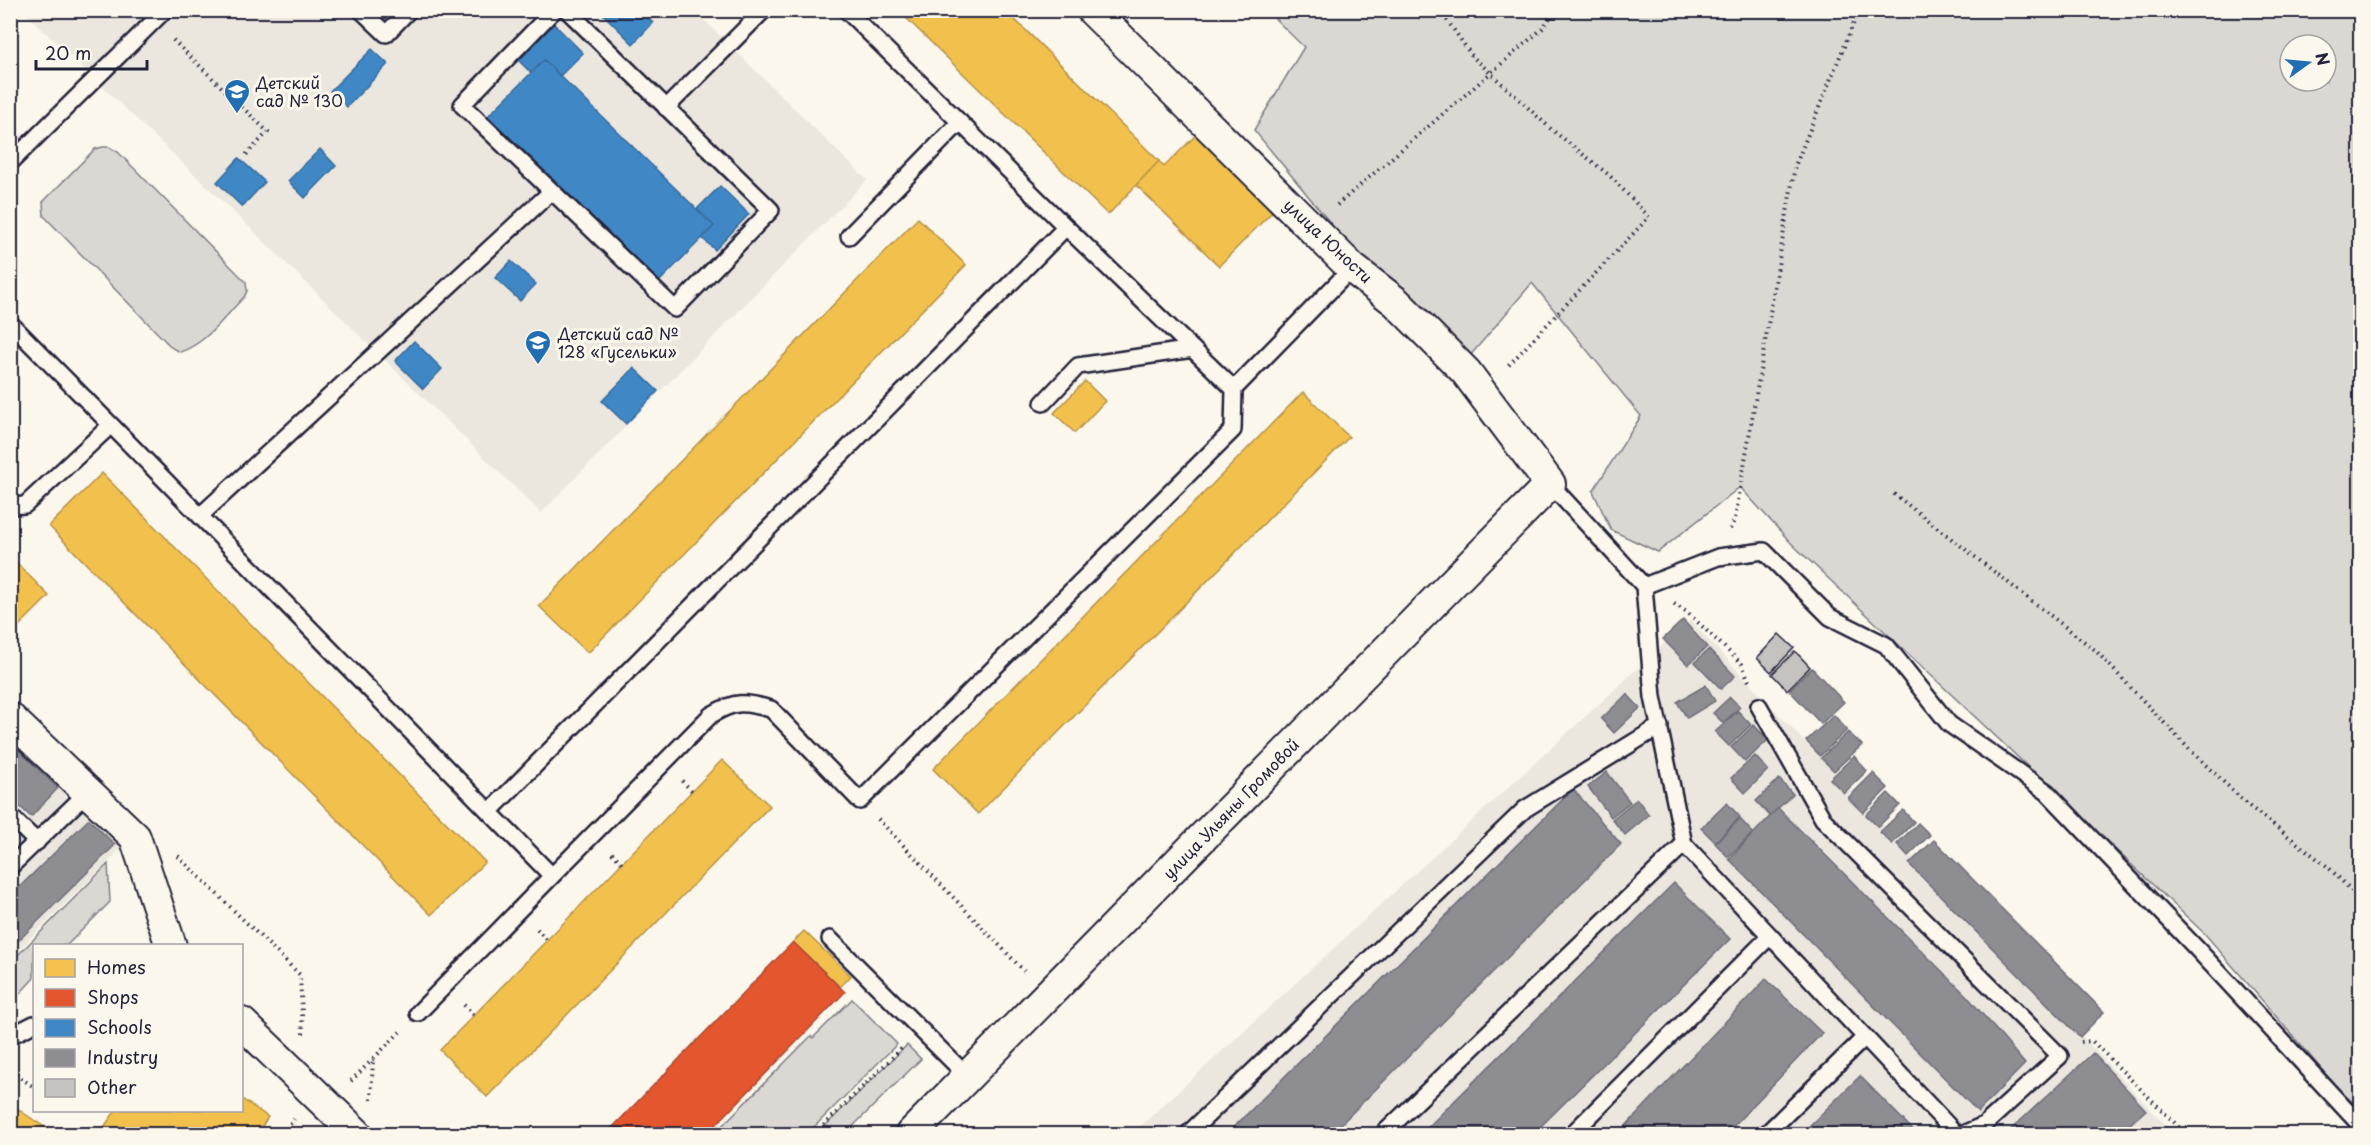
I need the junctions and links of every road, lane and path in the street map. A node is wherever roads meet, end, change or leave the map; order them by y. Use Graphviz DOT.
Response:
graph roads {
  1 [pos="165,10"];
  2 [pos="361,10"];
  3 [pos="409,10"];
  4 [pos="554,10"];
  5 [pos="567,10"];
  6 [pos="764,10"];
  7 [pos="846,10"];
  8 [pos="1092,10"];
  9 [pos="1440,10"];
  10 [pos="1555,10"];
  11 [pos="1859,10"];
  12 [pos="154,21"];
  13 [pos="1491,73"];
  14 [pos="666,108"];
  15 [pos="960,122"];
  16 [pos="244,157"];
  17 [pos="10,163"];
  18 [pos="552,191"];
  19 [pos="1066,226"];
  20 [pos="1311,227"];
  21 [pos="849,236"];
  22 [pos="1352,268"];
  23 [pos="10,323"];
  24 [pos="1192,349"];
  25 [pos="1234,389"];
  26 [pos="1482,394"];
  27 [pos="1043,403"];
  28 [pos="111,424"];
  29 [pos="1550,484"];
  30 [pos="1894,494"];
  31 [pos="10,506"];
  32 [pos="201,515"];
  33 [pos="1718,557"];
  34 [pos="1644,586"];
  35 [pos="1759,706"];
  36 [pos="10,718"];
  37 [pos="1660,726"];
  38 [pos="88,792"];
  39 [pos="860,801"];
  40 [pos="489,812"];
  41 [pos="10,816"];
  42 [pos="37,842"];
  43 [pos="1684,844"];
  44 [pos="172,850"];
  45 [pos="10,867"];
  46 [pos="552,876"];
  47 [pos="2361,899"];
  48 [pos="1770,936"];
  49 [pos="830,939"];
  50 [pos="171,944"];
  51 [pos="1048,995"];
  52 [pos="418,1013"];
  53 [pos="33,1024"];
  54 [pos="243,1024"];
  55 [pos="920,1029"];
  56 [pos="10,1036"];
  57 [pos="1865,1037"];
  58 [pos="303,1045"];
  59 [pos="373,1059"];
  60 [pos="10,1073"];
  61 [pos="968,1077"];
  62 [pos="33,1086"];
  63 [pos="345,1087"];
  64 [pos="371,1102"];
  65 [pos="294,1118"];
  66 [pos="2361,1125"];
  67 [pos="283,1134"];
  68 [pos="357,1134"];
  69 [pos="815,1134"];
  70 [pos="911,1134"];
  71 [pos="1188,1134"];
  72 [pos="1383,1134"];
  73 [pos="1572,1134"];
  74 [pos="1766,1134"];
  75 [pos="1956,1134"];
  76 [pos="1963,1134"];
  1 -- 12 [label="lane"];
  2 -- 3 [label="lane"];
  4 -- 18 [label="lane"];
  5 -- 14 [label="lane"];
  6 -- 14 [label="lane"];
  7 -- 15 [label="lane"];
  8 -- 20 [label="street, улица Юности"];
  9 -- 13 [label="path"];
  10 -- 13 [label="path"];
  11 -- 33 [label="path"];
  12 -- 16 [label="path"];
  12 -- 17 [label="lane"];
  13 -- 20 [label="path"];
  13 -- 26 [label="path"];
  14 -- 18 [label="lane"];
  15 -- 19 [label="lane"];
  15 -- 21 [label="lane"];
  18 -- 32 [label="lane"];
  19 -- 24 [label="lane"];
  19 -- 40 [label="lane"];
  20 -- 22 [label="street, улица Юности"];
  22 -- 25 [label="lane"];
  22 -- 26 [label="street, улица Юности"];
  23 -- 28 [label="lane"];
  24 -- 25 [label="lane"];
  24 -- 27 [label="lane"];
  25 -- 39 [label="lane"];
  26 -- 29 [label="street, улица Юности"];
  28 -- 31 [label="lane"];
  28 -- 32 [label="lane"];
  29 -- 34 [label="lane"];
  29 -- 51 [label="street, улица Ульяны Громовой"];
  30 -- 47 [label="path"];
  32 -- 40 [label="lane"];
  33 -- 34 [label="lane"];
  33 -- 66 [label="lane"];
  34 -- 37 [label="lane"];
  35 -- 76 [label="lane"];
  36 -- 38 [label="street"];
  37 -- 43 [label="lane"];
  37 -- 71 [label="lane"];
  38 -- 42 [label="lane"];
  38 -- 50 [label="street"];
  39 -- 46 [label="lane"];
  39 -- 51 [label="path"];
  40 -- 46 [label="lane"];
  41 -- 42 [label="lane"];
  42 -- 45 [label="lane"];
  43 -- 48 [label="lane"];
  43 -- 72 [label="lane"];
  44 -- 58 [label="path"];
  46 -- 52 [label="lane"];
  48 -- 57 [label="lane"];
  48 -- 73 [label="lane"];
  49 -- 55 [label="lane"];
  51 -- 61 [label="street, улица Ульяны Громовой"];
  52 -- 59 [label="path"];
  53 -- 56 [label="lane"];
  54 -- 68 [label="street"];
  55 -- 61 [label="lane"];
  55 -- 69 [label="path"];
  57 -- 74 [label="lane"];
  57 -- 75 [label="lane"];
  59 -- 63 [label="path"];
  59 -- 64 [label="path"];
  60 -- 62 [label="path"];
  61 -- 70 [label="street, улица Ульяны Громовой"];
  65 -- 67 [label="path"];
}
